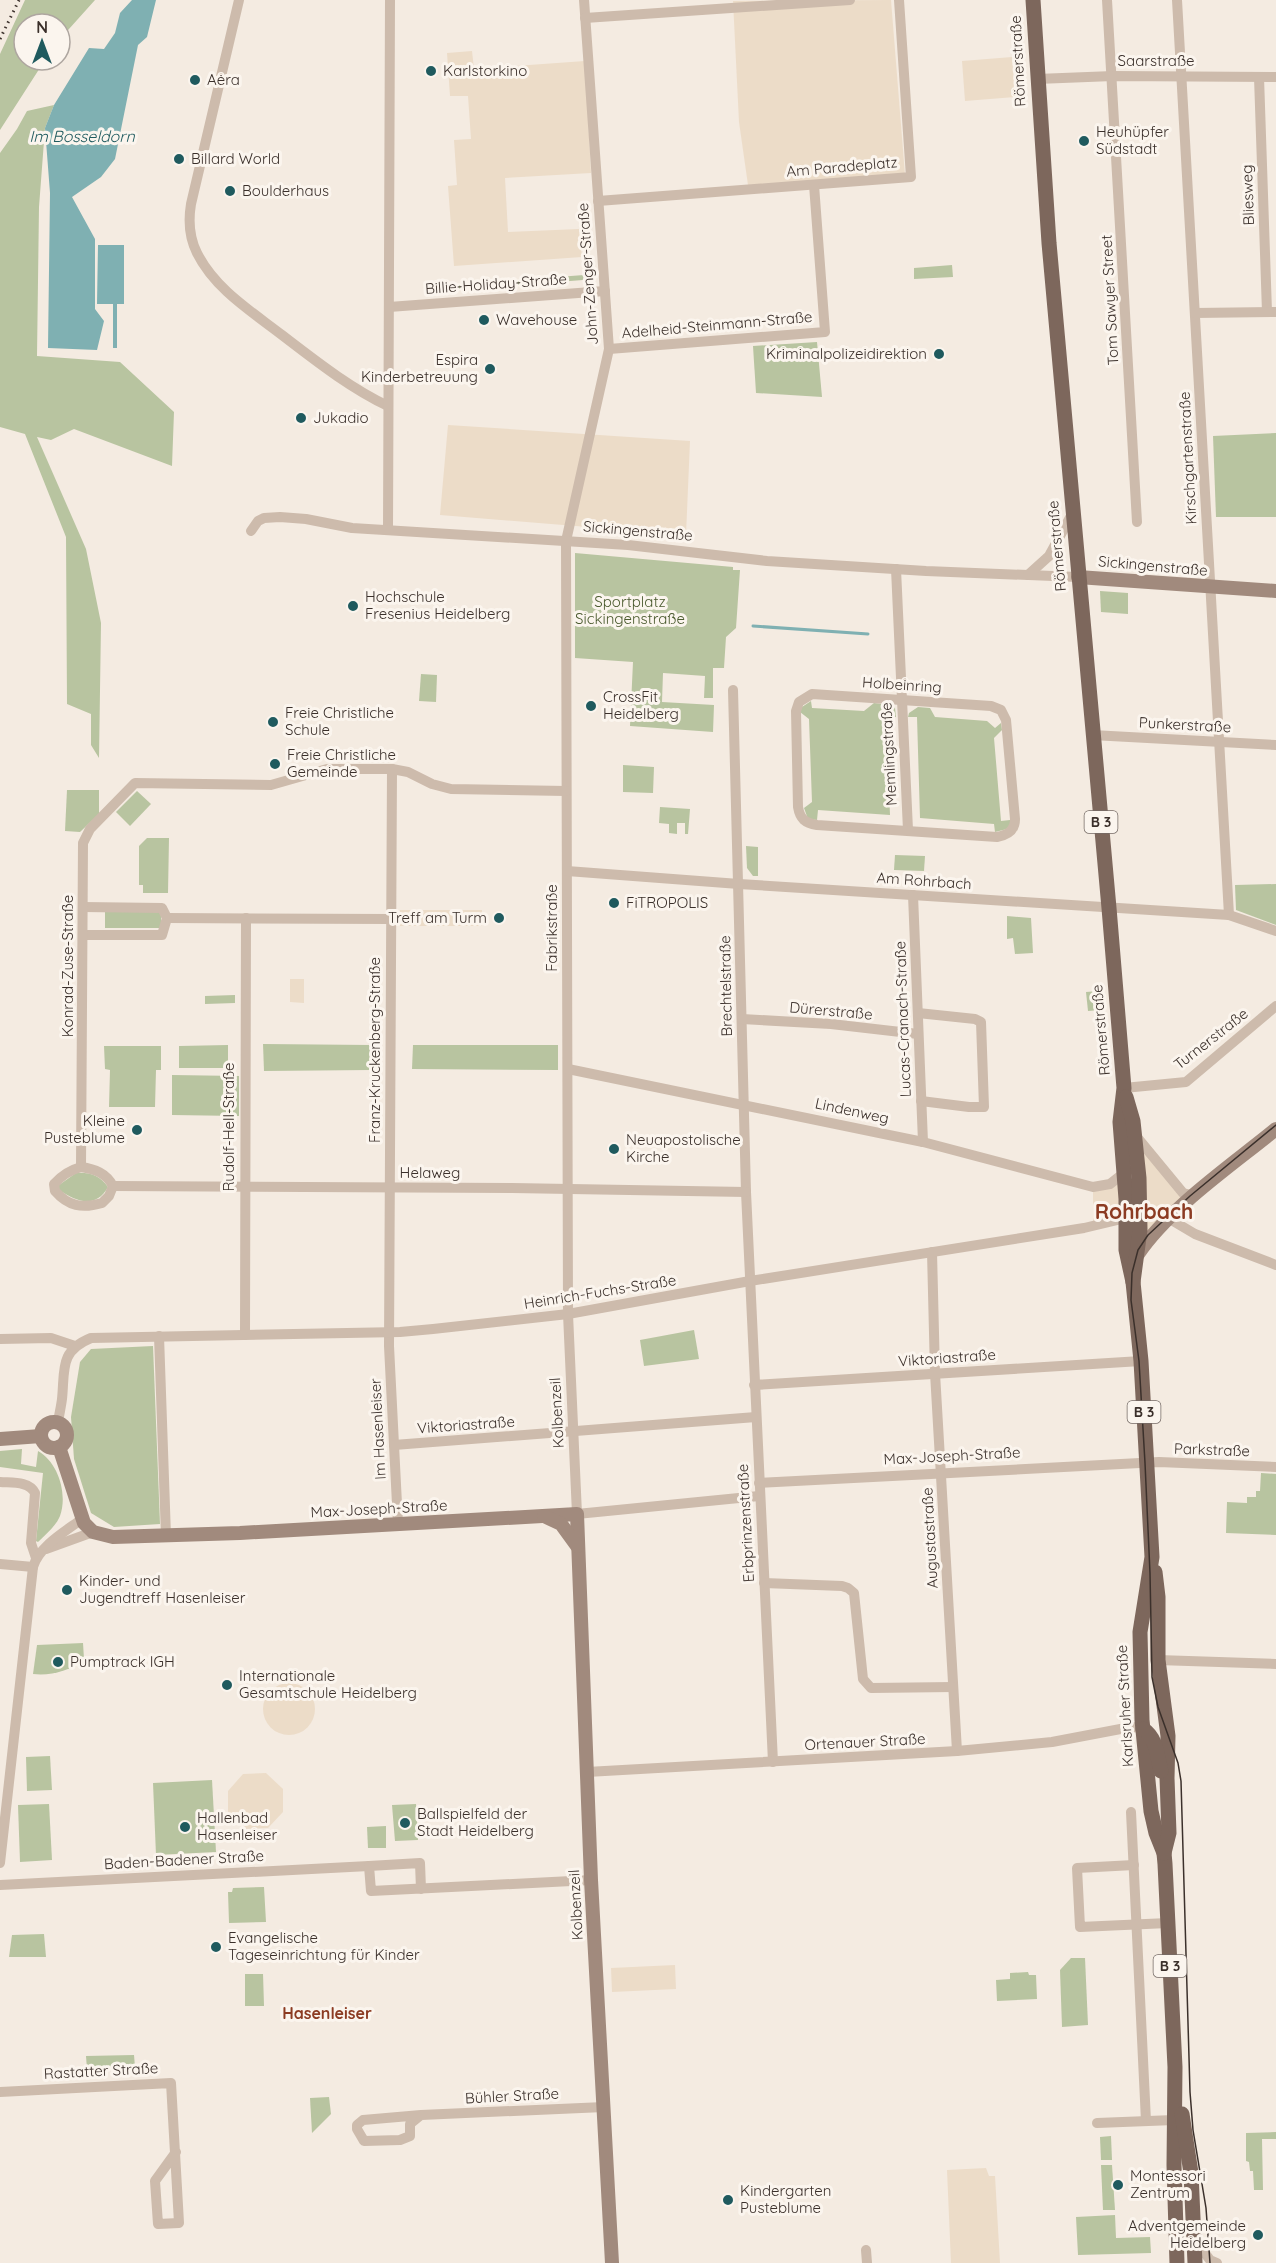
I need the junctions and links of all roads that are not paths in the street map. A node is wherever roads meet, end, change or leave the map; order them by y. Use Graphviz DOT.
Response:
graph roads {
  1 [pos="239,0"];
  2 [pos="390,0"];
  3 [pos="584,0"];
  4 [pos="850,0"];
  5 [pos="899,0"];
  6 [pos="1033,0"];
  7 [pos="1107,0"];
  8 [pos="1177,0"];
  9 [pos="585,18"];
  10 [pos="1113,76"];
  11 [pos="1181,76"];
  12 [pos="1259,77"];
  13 [pos="1276,77"];
  14 [pos="1037,79"];
  15 [pos="814,185"];
  16 [pos="598,201"];
  17 [pos="605,291"];
  18 [pos="389,307"];
  19 [pos="1271,312"];
  20 [pos="1195,313"];
  21 [pos="609,349"];
  22 [pos="388,406"];
  23 [pos="1072,514"];
  24 [pos="1137,522"];
  25 [pos="388,529"];
  26 [pos="251,531"];
  27 [pos="566,541"];
  28 [pos="896,569"];
  29 [pos="1028,575"];
  30 [pos="1078,577"];
  31 [pos="1210,587"];
  32 [pos="1276,591"];
  33 [pos="733,690"];
  34 [pos="902,700"];
  35 [pos="1092,735"];
  36 [pos="1220,743"];
  37 [pos="1276,745"];
  38 [pos="392,769"];
  39 [pos="566,791"];
  40 [pos="908,830"];
  41 [pos="567,871"];
  42 [pos="739,884"];
  43 [pos="914,895"];
  44 [pos="83,907"];
  45 [pos="1109,908"];
  46 [pos="1229,915"];
  47 [pos="167,918"];
  48 [pos="246,918"];
  49 [pos="391,919"];
  50 [pos="1276,931"];
  51 [pos="83,935"];
  52 [pos="1276,1006"];
  53 [pos="918,1012"];
  54 [pos="742,1019"];
  55 [pos="918,1034"];
  56 [pos="568,1069"];
  57 [pos="1124,1088"];
  58 [pos="921,1101"];
  59 [pos="745,1104"];
  60 [pos="1276,1129"];
  61 [pos="1135,1135"];
  62 [pos="923,1142"];
  63 [pos="81,1167"];
  64 [pos="1124,1173"];
  65 [pos="113,1186"];
  66 [pos="245,1187"];
  67 [pos="389,1189"];
  68 [pos="568,1189"];
  69 [pos="746,1192"];
  70 [pos="1195,1196"];
  71 [pos="1126,1218"];
  72 [pos="1168,1218"];
  73 [pos="932,1252"];
  74 [pos="1138,1254"];
  75 [pos="1276,1265"];
  76 [pos="750,1281"];
  77 [pos="1133,1282"];
  78 [pos="568,1314"];
  79 [pos="389,1332"];
  80 [pos="245,1335"];
  81 [pos="159,1336"];
  82 [pos="0,1339"];
  83 [pos="75,1346"];
  84 [pos="1141,1361"];
  85 [pos="935,1373"];
  86 [pos="754,1385"];
  87 [pos="756,1417"];
  88 [pos="58,1423"];
  89 [pos="574,1432"];
  90 [pos="41,1436"];
  91 [pos="0,1439"];
  92 [pos="394,1445"];
  93 [pos="59,1447"];
  94 [pos="1147,1463"];
  95 [pos="1276,1467"];
  96 [pos="942,1473"];
  97 [pos="0,1482"];
  98 [pos="759,1483"];
  99 [pos="759,1496"];
  100 [pos="577,1514"];
  101 [pos="543,1516"];
  102 [pos="82,1519"];
  103 [pos="398,1524"];
  104 [pos="93,1532"];
  105 [pos="166,1536"];
  106 [pos="577,1546"];
  107 [pos="46,1549"];
  108 [pos="1152,1557"];
  109 [pos="0,1563"];
  110 [pos="34,1563"];
  111 [pos="764,1583"];
  112 [pos="1158,1660"];
  113 [pos="1276,1664"];
  114 [pos="953,1687"];
  115 [pos="1143,1728"];
  116 [pos="957,1751"];
  117 [pos="772,1762"];
  118 [pos="587,1772"];
  119 [pos="1167,1778"];
  120 [pos="1131,1812"];
  121 [pos="2,1817"];
  122 [pos="1164,1853"];
  123 [pos="0,1863"];
  124 [pos="1134,1865"];
  125 [pos="369,1866"];
  126 [pos="591,1880"];
  127 [pos="0,1885"];
  128 [pos="421,1889"];
  129 [pos="1168,1923"];
  130 [pos="1137,1925"];
  131 [pos="1175,2067"];
  132 [pos="0,2092"];
  133 [pos="604,2106"];
  134 [pos="421,2115"];
  135 [pos="1174,2120"];
  136 [pos="1146,2121"];
  137 [pos="1097,2123"];
  138 [pos="176,2152"];
  139 [pos="1193,2237"];
  140 [pos="866,2250"];
  141 [pos="612,2263"];
  142 [pos="867,2263"];
  143 [pos="1177,2263"];
  144 [pos="1195,2263"];
  145 [pos="1217,2263"];
  1 -- 22 [label="street"];
  2 -- 18 [label="street"];
  3 -- 9 [label="street, John-Zenger-Straße"];
  4 -- 9 [label="street"];
  5 -- 15 [label="street, Am Paradeplatz"];
  6 -- 14 [label="main road, Römerstraße"];
  7 -- 10 [label="street, Tom Sawyer Street"];
  8 -- 11 [label="street, Kirschgartenstraße"];
  9 -- 16 [label="street, John-Zenger-Straße"];
  10 -- 11 [label="street, Saarstraße"];
  10 -- 14 [label="street, Saarstraße"];
  10 -- 24 [label="street, Tom Sawyer Street"];
  11 -- 12 [label="street, Saarstraße"];
  11 -- 20 [label="street, Kirschgartenstraße"];
  12 -- 13 [label="street, Saarstraße"];
  12 -- 19 [label="street, Bliesweg"];
  14 -- 23 [label="main road, Römerstraße"];
  15 -- 16 [label="street, Am Paradeplatz"];
  15 -- 21 [label="street, Adelheid-Steinmann-Straße"];
  16 -- 17 [label="street, John-Zenger-Straße"];
  17 -- 18 [label="street, Billie-Holiday-Straße"];
  17 -- 21 [label="street, John-Zenger-Straße"];
  18 -- 22 [label="street"];
  19 -- 20 [label="street"];
  20 -- 31 [label="street, Kirschgartenstraße"];
  21 -- 27 [label="street, John-Zenger-Straße"];
  22 -- 25 [label="street"];
  23 -- 29 [label="street"];
  23 -- 30 [label="main road, Römerstraße"];
  25 -- 26 [label="street, Sickingenstraße"];
  25 -- 27 [label="street, Sickingenstraße"];
  27 -- 28 [label="street, Sickingenstraße"];
  27 -- 39 [label="street, Fabrikstraße"];
  28 -- 29 [label="street, Sickingenstraße"];
  28 -- 34 [label="street, Memlingstraße"];
  29 -- 30 [label="street, Sickingenstraße"];
  30 -- 31 [label="street, Sickingenstraße"];
  30 -- 35 [label="main road, Römerstraße / B 3"];
  31 -- 32 [label="street, Sickingenstraße"];
  31 -- 36 [label="street, Kirschgartenstraße"];
  33 -- 42 [label="street, Brechtelstraße"];
  34 -- 40 [label="street, Memlingstraße"];
  34 -- 40 [label="street, Holbeinring"];
  34 -- 40 [label="street, Holbeinring"];
  35 -- 36 [label="street, Punkerstraße"];
  35 -- 45 [label="main road, Römerstraße / B 3"];
  36 -- 37 [label="street, Punkerstraße"];
  36 -- 46 [label="street, Kirschgartenstraße"];
  38 -- 39 [label="street"];
  38 -- 44 [label="street, Konrad-Zuse-Straße"];
  38 -- 49 [label="street, Franz-Kruckenberg-Straße"];
  39 -- 41 [label="street, Fabrikstraße"];
  41 -- 42 [label="street, Am Rohrbach"];
  41 -- 56 [label="street, Fabrikstraße"];
  42 -- 43 [label="street, Am Rohrbach"];
  42 -- 54 [label="street, Brechtelstraße"];
  43 -- 45 [label="street, Am Rohrbach"];
  43 -- 53 [label="street, Lucas-Cranach-Straße"];
  44 -- 47 [label="street"];
  44 -- 51 [label="street, Konrad-Zuse-Straße"];
  45 -- 46 [label="street, Am Rohrbach"];
  45 -- 57 [label="main road, Römerstraße / B 3"];
  46 -- 50 [label="street, Am Rohrbach"];
  47 -- 48 [label="street"];
  47 -- 51 [label="street"];
  48 -- 49 [label="street"];
  48 -- 66 [label="street, Rudolf-Hell-Straße"];
  49 -- 67 [label="street, Franz-Kruckenberg-Straße"];
  51 -- 63 [label="street, Konrad-Zuse-Straße"];
  52 -- 57 [label="street, Turnerstraße"];
  53 -- 55 [label="street, Lucas-Cranach-Straße"];
  53 -- 58 [label="street"];
  54 -- 55 [label="street, Dürerstraße"];
  54 -- 59 [label="street, Brechtelstraße"];
  55 -- 58 [label="street, Lucas-Cranach-Straße"];
  56 -- 59 [label="street, Lindenweg"];
  56 -- 68 [label="street, Fabrikstraße"];
  57 -- 61 [label="main road, Römerstraße / B 3"];
  57 -- 64 [label="main road, Römerstraße / B 3"];
  58 -- 62 [label="street, Lucas-Cranach-Straße"];
  59 -- 62 [label="street, Lindenweg"];
  59 -- 69 [label="street, Brechtelstraße"];
  60 -- 70 [label="street, Karlsruher Straße"];
  61 -- 70 [label="street"];
  61 -- 74 [label="main road, Römerstraße / B 3"];
  62 -- 64 [label="street, Lindenweg"];
  63 -- 65 [label="street"];
  63 -- 65 [label="street"];
  64 -- 71 [label="main road, Römerstraße / B 3"];
  65 -- 66 [label="street, Helaweg"];
  66 -- 67 [label="street, Helaweg"];
  66 -- 80 [label="street, Rudolf-Hell-Straße"];
  67 -- 68 [label="street, Helaweg"];
  67 -- 79 [label="street, Franz-Kruckenberg-Straße"];
  68 -- 69 [label="street, Helaweg"];
  68 -- 78 [label="street, Fabrikstraße"];
  69 -- 76 [label="street, Brechtelstraße"];
  70 -- 72 [label="street, Karlsruher Straße / B 3"];
  71 -- 73 [label="street, Heinrich-Fuchs-Straße"];
  71 -- 77 [label="main road, Römerstraße / B 3"];
  72 -- 74 [label="street, Karlsruher Straße / B 3"];
  72 -- 75 [label="street"];
  73 -- 76 [label="street, Heinrich-Fuchs-Straße"];
  73 -- 85 [label="street, Augustastraße"];
  74 -- 77 [label="main road, Karlsruher Straße / B 3"];
  76 -- 78 [label="street, Heinrich-Fuchs-Straße"];
  76 -- 86 [label="street, Erbprinzenstraße"];
  77 -- 84 [label="main road, Karlsruher Straße / B 3"];
  78 -- 79 [label="street, Heinrich-Fuchs-Straße"];
  78 -- 89 [label="street, Kolbenzeil"];
  79 -- 80 [label="street, Heinrich-Fuchs-Straße"];
  79 -- 92 [label="street, Im Hasenleiser"];
  80 -- 81 [label="street, Heinrich-Fuchs-Straße"];
  81 -- 83 [label="street, Heinrich-Fuchs-Straße"];
  81 -- 105 [label="street"];
  82 -- 83 [label="street"];
  83 -- 88 [label="street"];
  84 -- 85 [label="street, Viktoriastraße"];
  84 -- 94 [label="main road, Karlsruher Straße / B 3"];
  85 -- 86 [label="street, Viktoriastraße"];
  85 -- 96 [label="street, Augustastraße"];
  86 -- 87 [label="street, Erbprinzenstraße"];
  87 -- 89 [label="street, Viktoriastraße"];
  87 -- 98 [label="street, Erbprinzenstraße"];
  88 -- 90 [label="street"];
  88 -- 93 [label="street"];
  89 -- 92 [label="street, Viktoriastraße"];
  89 -- 100 [label="street, Kolbenzeil"];
  90 -- 91 [label="street"];
  90 -- 93 [label="street"];
  92 -- 103 [label="street, Im Hasenleiser"];
  93 -- 102 [label="street"];
  94 -- 95 [label="street, Parkstraße"];
  94 -- 96 [label="street, Max-Joseph-Straße"];
  94 -- 108 [label="main road, Karlsruher Straße / B 3"];
  96 -- 98 [label="street, Max-Joseph-Straße"];
  96 -- 114 [label="street, Augustastraße"];
  97 -- 110 [label="street"];
  98 -- 99 [label="street, Erbprinzenstraße"];
  99 -- 100 [label="street, Max-Joseph-Straße"];
  99 -- 111 [label="street, Erbprinzenstraße"];
  100 -- 101 [label="street, Max-Joseph-Straße"];
  100 -- 106 [label="street, Kolbenzeil"];
  101 -- 103 [label="street, Max-Joseph-Straße"];
  101 -- 106 [label="street"];
  102 -- 104 [label="street"];
  102 -- 107 [label="street"];
  103 -- 105 [label="street, Max-Joseph-Straße"];
  104 -- 105 [label="street, Max-Joseph-Straße"];
  104 -- 107 [label="street"];
  106 -- 118 [label="street, Kolbenzeil"];
  107 -- 110 [label="street"];
  108 -- 112 [label="main road, Karlsruher Straße / B 3"];
  108 -- 115 [label="main road, Karlsruher Straße / B 3"];
  109 -- 110 [label="street"];
  110 -- 121 [label="street"];
  111 -- 114 [label="street"];
  111 -- 117 [label="street, Erbprinzenstraße"];
  112 -- 113 [label="street"];
  112 -- 119 [label="main road, Karlsruher Straße / B 3"];
  114 -- 116 [label="street, Augustastraße"];
  115 -- 116 [label="street, Ortenauer Straße"];
  115 -- 119 [label="main road, B 3"];
  115 -- 122 [label="main road, Karlsruher Straße / B 3"];
  116 -- 117 [label="street, Ortenauer Straße"];
  117 -- 118 [label="street, Ortenauer Straße"];
  118 -- 126 [label="street, Kolbenzeil"];
  119 -- 122 [label="main road, Karlsruher Straße / B 3"];
  120 -- 124 [label="street"];
  121 -- 123 [label="street"];
  122 -- 129 [label="main road, Karlsruher Straße / B 3"];
  124 -- 130 [label="street"];
  124 -- 130 [label="street"];
  125 -- 127 [label="street, Baden-Badener Straße"];
  125 -- 128 [label="street"];
  125 -- 128 [label="street, Baden-Badener Straße"];
  126 -- 128 [label="street"];
  126 -- 133 [label="street, Kolbenzeil"];
  129 -- 130 [label="street"];
  129 -- 131 [label="main road, Karlsruher Straße / B 3"];
  130 -- 136 [label="street"];
  131 -- 135 [label="main road, Karlsruher Straße / B 3"];
  131 -- 139 [label="main road, Karlsruher Straße / B 3"];
  132 -- 138 [label="street, Rastatter Straße"];
  133 -- 134 [label="street, Bühler Straße"];
  133 -- 141 [label="street, Kolbenzeil"];
  134 -- 134 [label="street, Bühler Straße"];
  135 -- 136 [label="street"];
  135 -- 143 [label="main road, Karlsruher Straße / B 3"];
  136 -- 137 [label="street"];
  138 -- 138 [label="street, Rastatter Straße"];
  139 -- 144 [label="main road, Karlsruher Straße / B 3"];
  139 -- 145 [label="street"];
  140 -- 142 [label="street"];
}
